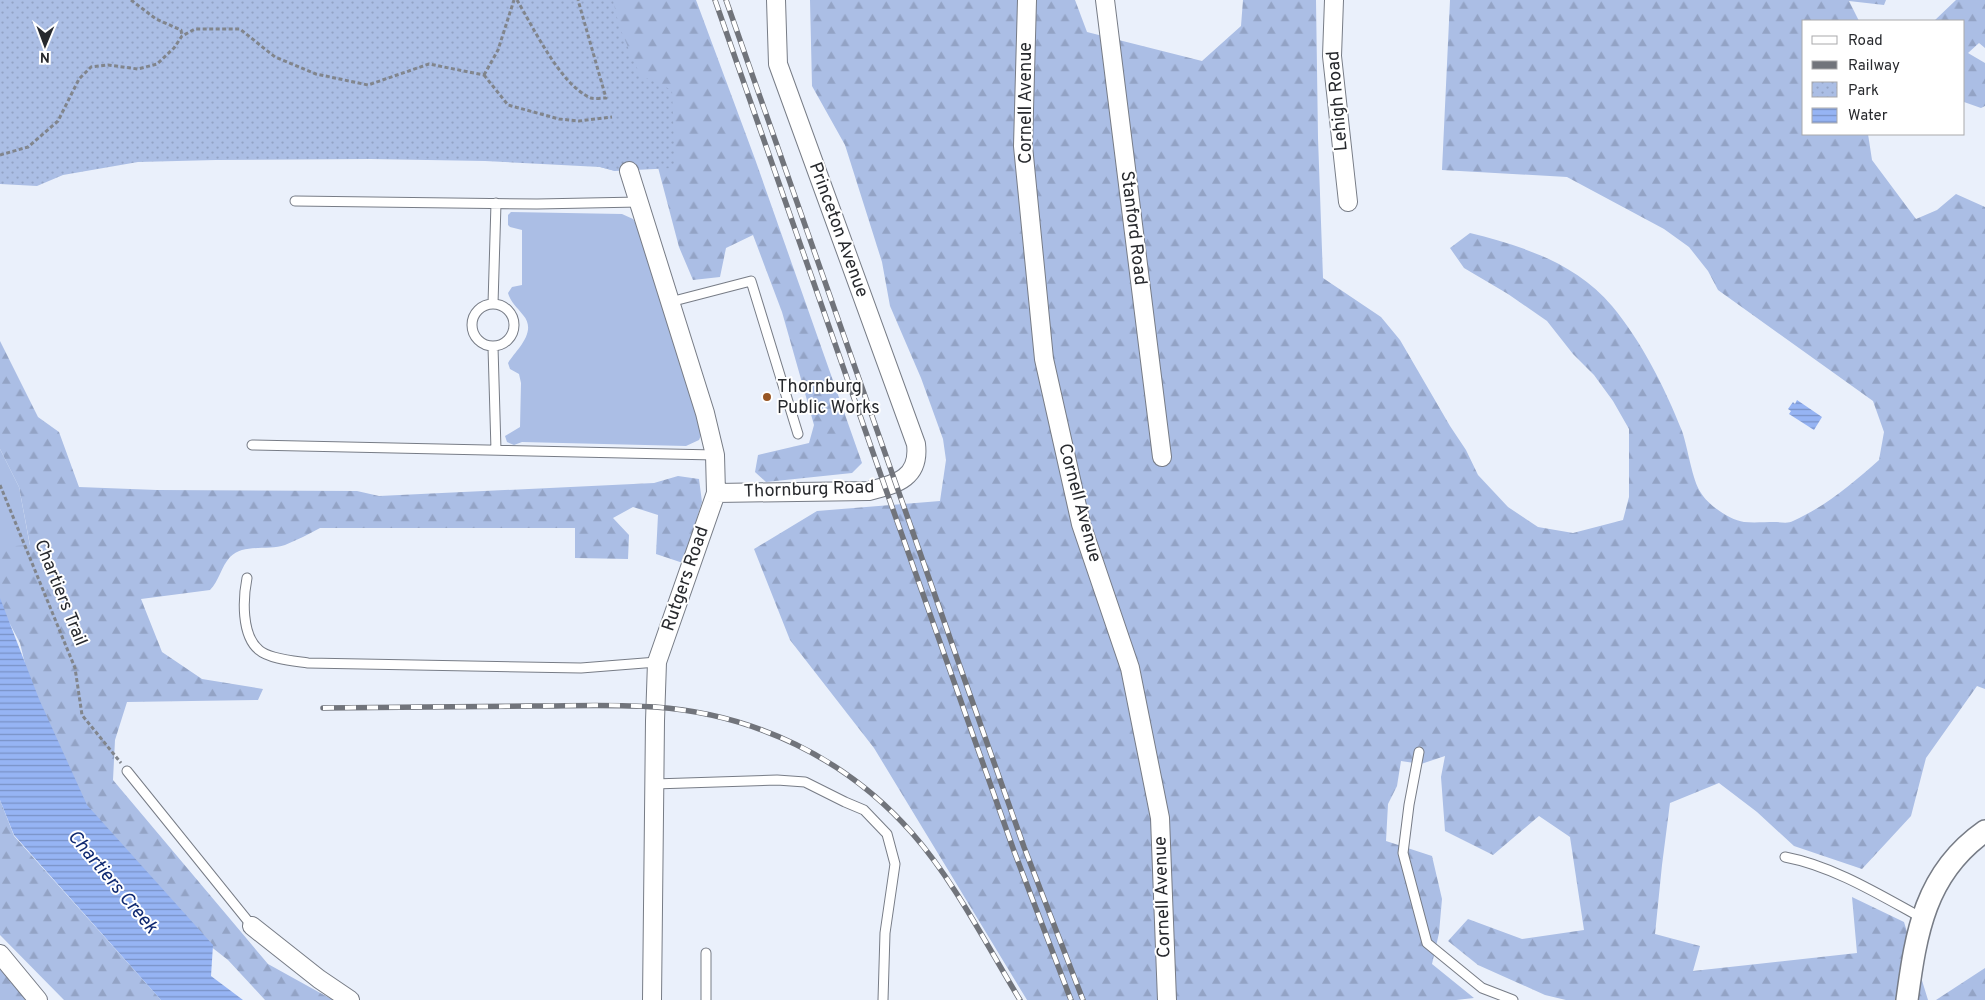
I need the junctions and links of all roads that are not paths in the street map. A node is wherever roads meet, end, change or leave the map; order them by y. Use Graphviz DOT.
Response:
graph roads {
  1 [pos="776,0"];
  2 [pos="1027,0"];
  3 [pos="1104,0"];
  4 [pos="1334,0"];
  5 [pos="629,171"];
  6 [pos="295,201"];
  7 [pos="639,202"];
  8 [pos="1348,202"];
  9 [pos="496,204"];
  10 [pos="670,302"];
  11 [pos="493,304"];
  12 [pos="493,347"];
  13 [pos="798,434"];
  14 [pos="252,445"];
  15 [pos="496,450"];
  16 [pos="715,455"];
  17 [pos="917,456"];
  18 [pos="1162,457"];
  19 [pos="716,493"];
  20 [pos="247,578"];
  21 [pos="657,662"];
  22 [pos="1419,752"];
  23 [pos="127,771"];
  24 [pos="654,784"];
  25 [pos="1985,831"];
  26 [pos="1785,857"];
  27 [pos="1922,918"];
  28 [pos="252,926"];
  29 [pos="706,953"];
  30 [pos="0,954"];
  31 [pos="38,1000"];
  32 [pos="350,1000"];
  33 [pos="652,1000"];
  34 [pos="706,1000"];
  35 [pos="883,1000"];
  36 [pos="1167,1000"];
  37 [pos="1513,1000"];
  38 [pos="1908,1000"];
  1 -- 17 [label="street, Princeton Avenue"];
  2 -- 36 [label="street, Cornell Avenue"];
  3 -- 18 [label="street, Stanford Road"];
  4 -- 8 [label="street, Lehigh Road"];
  5 -- 7 [label="street, Rutgers Road"];
  6 -- 9 [label="lane"];
  7 -- 9 [label="lane"];
  7 -- 10 [label="street, Rutgers Road"];
  9 -- 11 [label="lane"];
  10 -- 13 [label="lane"];
  10 -- 16 [label="street, Rutgers Road"];
  11 -- 12 [label="lane"];
  11 -- 12 [label="lane"];
  12 -- 15 [label="lane"];
  14 -- 15 [label="lane"];
  15 -- 16 [label="lane"];
  16 -- 19 [label="street, Rutgers Road"];
  17 -- 19 [label="street, Thornburg Road"];
  19 -- 21 [label="street, Rutgers Road"];
  20 -- 21 [label="lane"];
  21 -- 24 [label="street, Rutgers Road"];
  22 -- 37 [label="lane"];
  23 -- 28 [label="lane"];
  24 -- 33 [label="street, Rutgers Road"];
  24 -- 35 [label="lane"];
  25 -- 27 [label="street"];
  26 -- 27 [label="lane"];
  27 -- 38 [label="street"];
  28 -- 32 [label="street"];
  29 -- 34 [label="lane"];
  30 -- 31 [label="street"];
}
